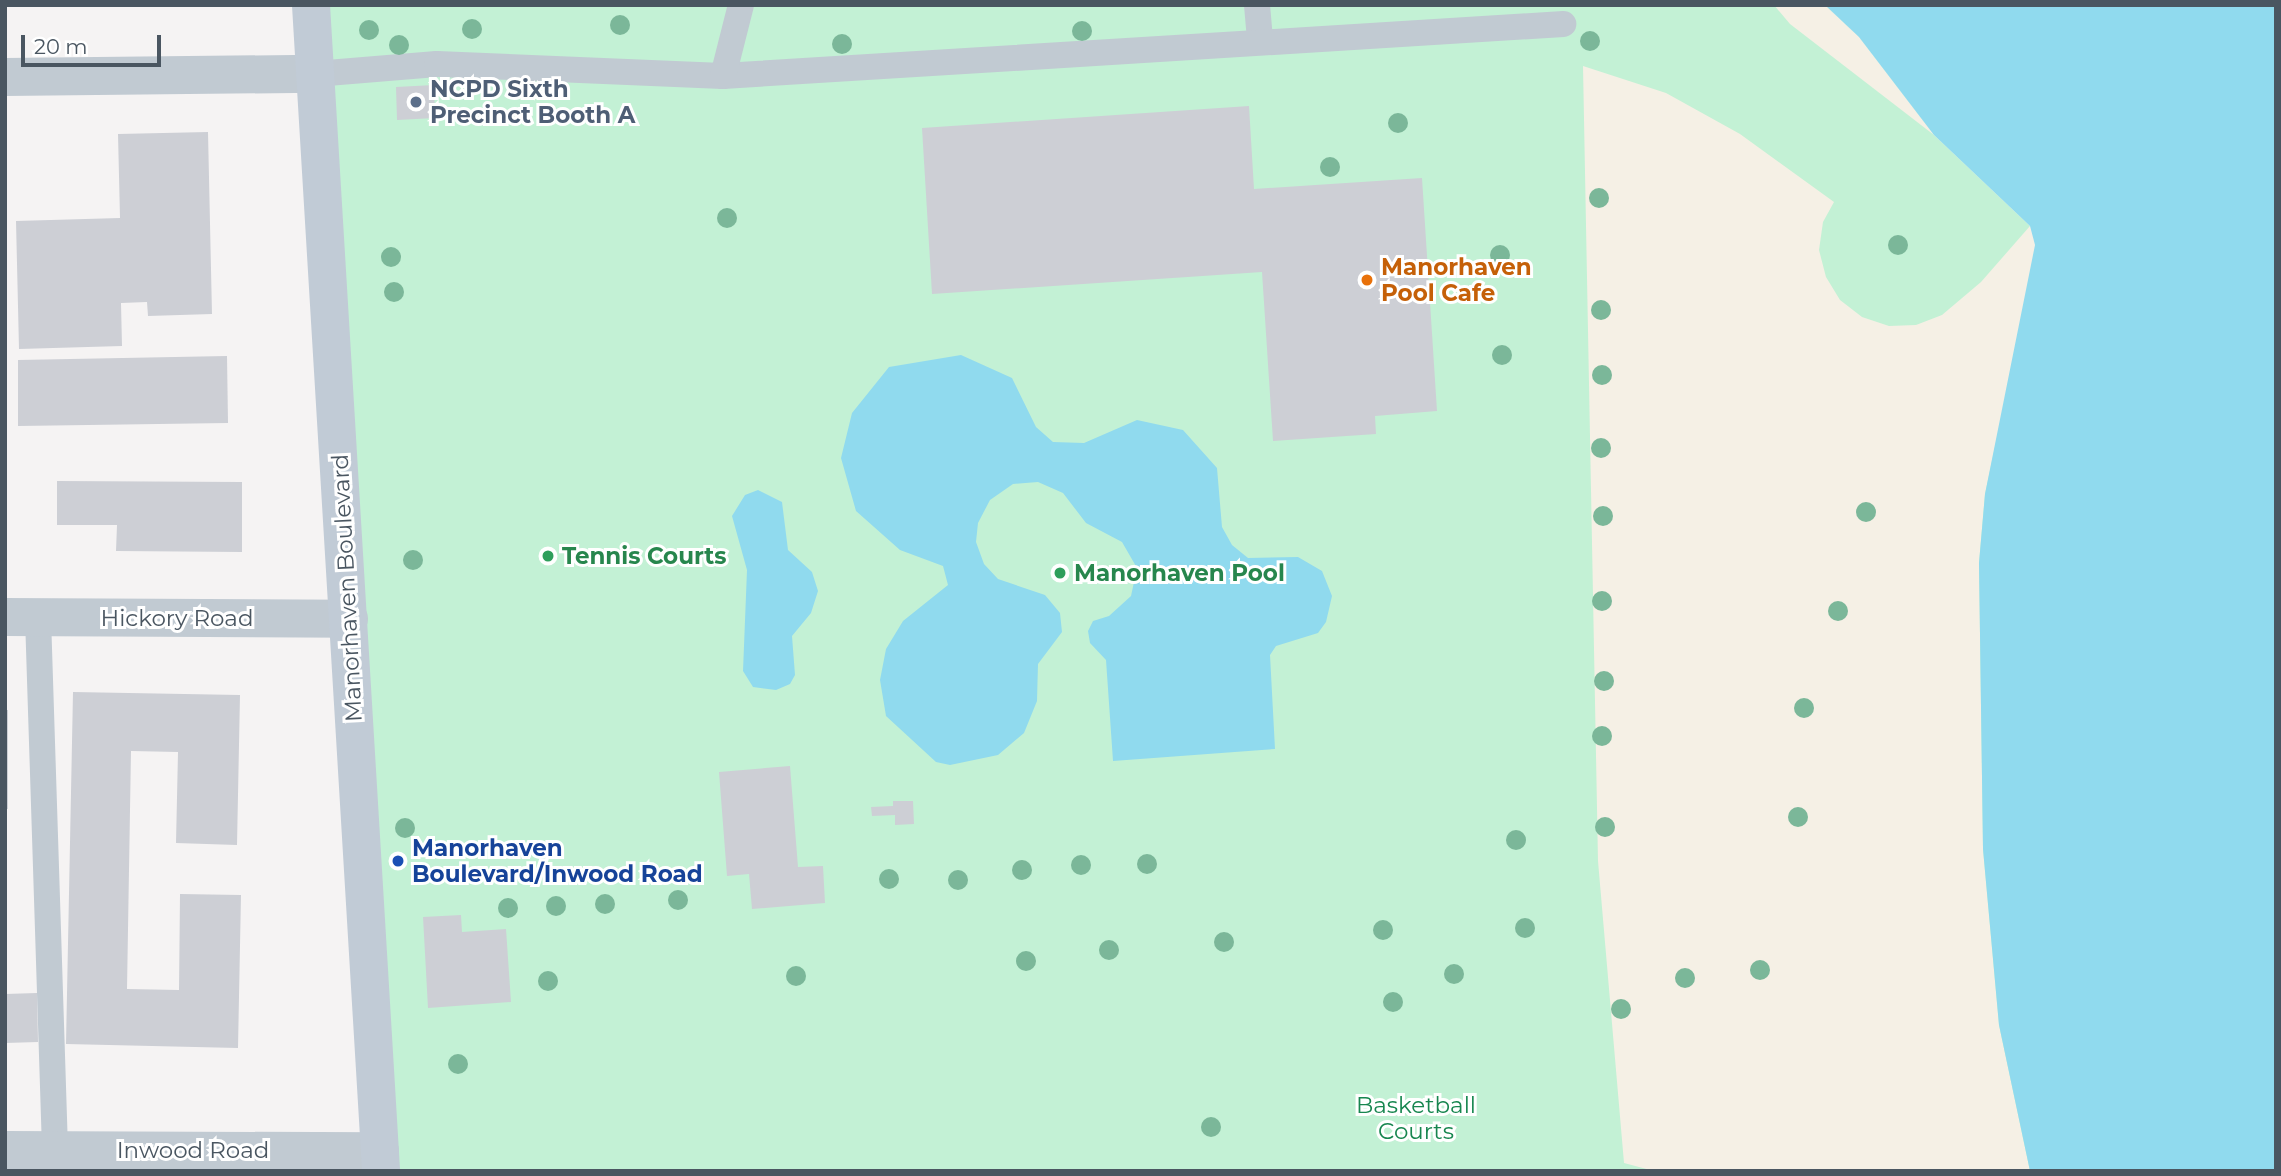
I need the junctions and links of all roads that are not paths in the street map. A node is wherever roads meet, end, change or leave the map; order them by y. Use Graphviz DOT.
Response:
graph roads {
  1 [pos="311,5"];
  2 [pos="741,5"];
  3 [pos="1257,5"];
  4 [pos="1563,24"];
  5 [pos="1260,42"];
  6 [pos="315,74"];
  7 [pos="723,76"];
  8 [pos="5,77"];
  9 [pos="22,617"];
  10 [pos="349,619"];
  11 [pos="5,1150"];
  12 [pos="55,1150"];
  13 [pos="380,1161"];
  1 -- 6 [label="street, Manorhaven Boulevard"];
  2 -- 7 [label="lane"];
  3 -- 5 [label="lane"];
  4 -- 5 [label="lane"];
  5 -- 7 [label="lane"];
  6 -- 7 [label="lane"];
  6 -- 8 [label="street"];
  6 -- 10 [label="street, Manorhaven Boulevard"];
  9 -- 10 [label="street, Hickory Road"];
  9 -- 12 [label="lane"];
  10 -- 13 [label="street, Manorhaven Boulevard"];
  11 -- 12 [label="street, Inwood Road"];
  12 -- 13 [label="street, Inwood Road"];
}
